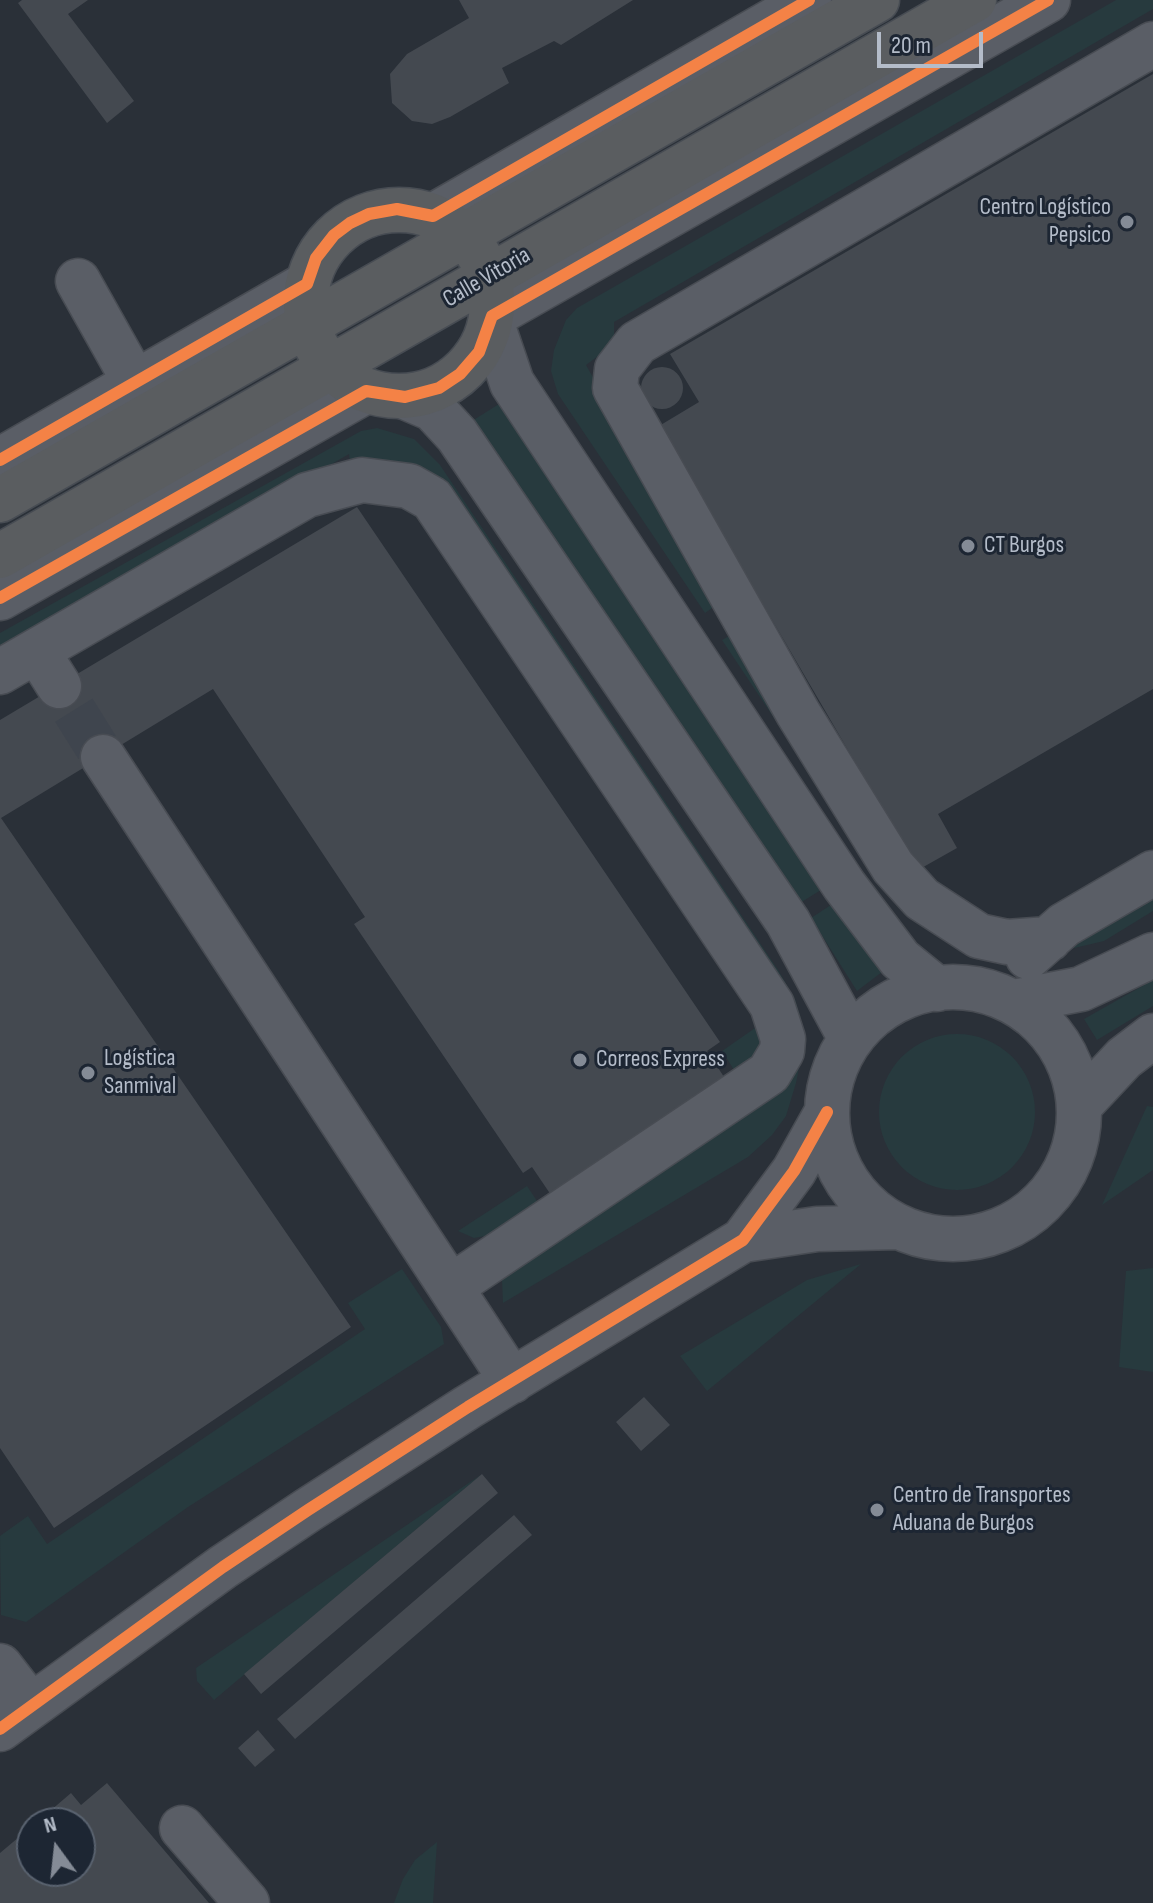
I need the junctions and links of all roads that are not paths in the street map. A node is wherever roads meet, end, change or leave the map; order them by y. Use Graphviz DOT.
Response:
graph roads {
  1 [pos="809,0"];
  2 [pos="877,0"];
  3 [pos="974,0"];
  4 [pos="1048,0"];
  5 [pos="1153,44"];
  6 [pos="449,226"];
  7 [pos="78,281"];
  8 [pos="307,305"];
  9 [pos="491,305"];
  10 [pos="124,363"];
  11 [pos="367,385"];
  12 [pos="0,460"];
  13 [pos="0,500"];
  14 [pos="0,556"];
  15 [pos="0,598"];
  16 [pos="32,670"];
  17 [pos="103,757"];
  18 [pos="1153,873"];
  19 [pos="1153,955"];
  20 [pos="937,989"];
  21 [pos="1013,1002"];
  22 [pos="1153,1036"];
  23 [pos="851,1039"];
  24 [pos="1079,1106"];
  25 [pos="827,1112"];
  26 [pos="898,1227"];
  27 [pos="743,1240"];
  28 [pos="452,1286"];
  29 [pos="512,1381"];
  30 [pos="0,1666"];
  31 [pos="16,1717"];
  32 [pos="182,1828"];
  33 [pos="247,1903"];
  1 -- 6 [label="street"];
  2 -- 6 [label="highway, Calle Vitoria"];
  3 -- 9 [label="highway, Calle Vitoria"];
  4 -- 9 [label="street"];
  5 -- 18 [label="street"];
  6 -- 8 [label="highway, Calle Vitoria"];
  6 -- 8 [label="highway"];
  6 -- 9 [label="highway"];
  7 -- 10 [label="street"];
  8 -- 11 [label="highway"];
  8 -- 12 [label="street"];
  8 -- 13 [label="highway, Calle Vitoria"];
  9 -- 11 [label="highway, Calle Vitoria"];
  9 -- 11 [label="highway"];
  9 -- 20 [label="street"];
  11 -- 14 [label="highway, Calle Vitoria"];
  11 -- 15 [label="street"];
  11 -- 23 [label="street"];
  16 -- 28 [label="street"];
  17 -- 28 [label="street"];
  19 -- 21 [label="street"];
  20 -- 21 [label="street"];
  20 -- 23 [label="street"];
  21 -- 24 [label="street"];
  22 -- 24 [label="street"];
  23 -- 25 [label="street"];
  24 -- 26 [label="street"];
  25 -- 26 [label="street"];
  25 -- 27 [label="street"];
  26 -- 27 [label="street"];
  27 -- 29 [label="street"];
  28 -- 29 [label="street"];
  29 -- 31 [label="street"];
  30 -- 31 [label="street"];
  32 -- 33 [label="street"];
}
